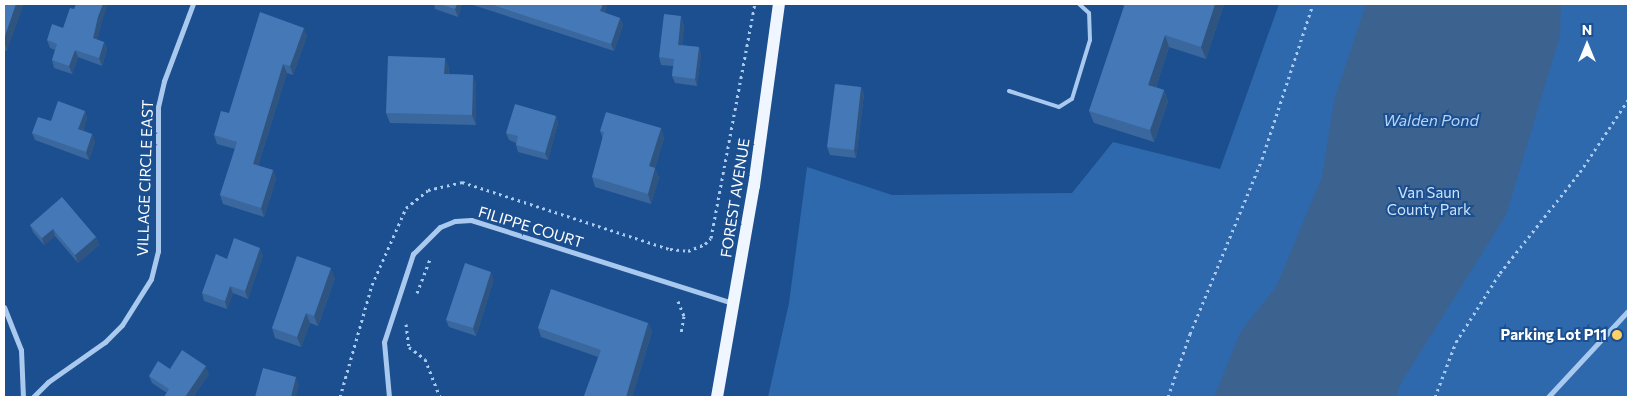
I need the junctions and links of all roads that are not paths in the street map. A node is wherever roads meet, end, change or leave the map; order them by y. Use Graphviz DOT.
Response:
graph roads {
  1 [pos="193,4"];
  2 [pos="779,4"];
  3 [pos="1079,4"];
  4 [pos="1009,90"];
  5 [pos="735,304"];
  6 [pos="4,307"];
  7 [pos="1628,311"];
  8 [pos="23,397"];
  9 [pos="33,397"];
  10 [pos="390,397"];
  11 [pos="717,397"];
  12 [pos="1548,397"];
  1 -- 9 [label="street, VILLAGE CIRCLE EAST"];
  2 -- 5 [label="main road, FOREST AVENUE"];
  3 -- 4 [label="lane"];
  5 -- 10 [label="street, FILIPPE COURT"];
  5 -- 11 [label="main road, FOREST AVENUE"];
  6 -- 8 [label="street"];
  7 -- 12 [label="street"];
}
